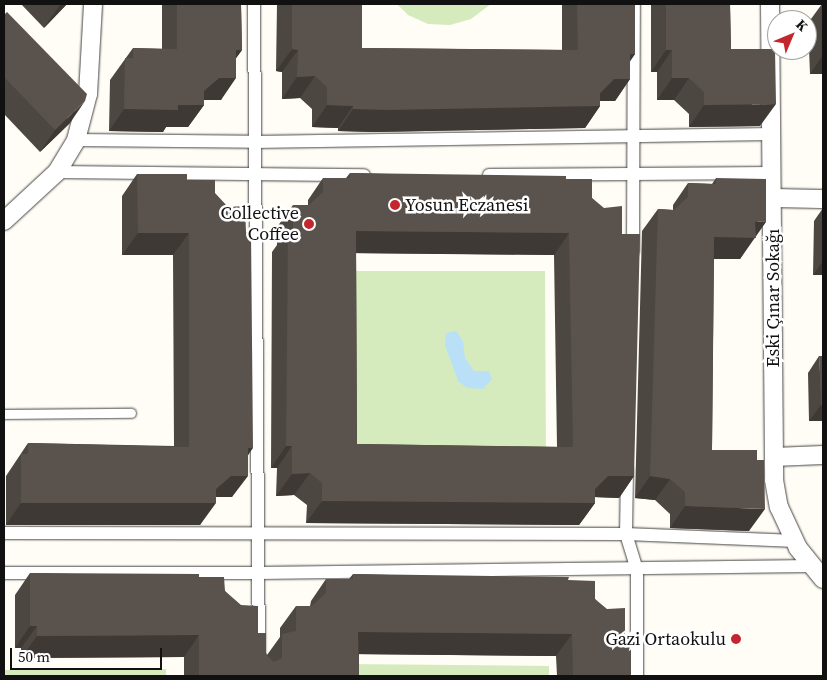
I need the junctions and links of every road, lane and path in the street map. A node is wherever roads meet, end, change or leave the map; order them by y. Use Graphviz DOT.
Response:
graph roads {
  1 [pos="93,4"];
  2 [pos="254,4"];
  3 [pos="634,4"];
  4 [pos="770,4"];
  5 [pos="634,134"];
  6 [pos="771,134"];
  7 [pos="76,140"];
  8 [pos="254,142"];
  9 [pos="57,172"];
  10 [pos="772,173"];
  11 [pos="635,174"];
  12 [pos="256,175"];
  13 [pos="376,175"];
  14 [pos="475,175"];
  15 [pos="772,198"];
  16 [pos="823,199"];
  17 [pos="4,221"];
  18 [pos="632,264"];
  19 [pos="131,413"];
  20 [pos="4,414"];
  21 [pos="628,454"];
  22 [pos="823,455"];
  23 [pos="774,457"];
  24 [pos="4,533"];
  25 [pos="626,534"];
  26 [pos="258,535"];
  27 [pos="796,541"];
  28 [pos="811,566"];
  29 [pos="637,570"];
  30 [pos="4,573"];
  31 [pos="258,574"];
  32 [pos="823,579"];
  33 [pos="259,676"];
  34 [pos="637,676"];
  1 -- 7 [label="street"];
  2 -- 8 [label="street"];
  3 -- 5 [label="street"];
  4 -- 6 [label="street, Eski Çınar Sokağı"];
  5 -- 6 [label="street"];
  5 -- 8 [label="street"];
  5 -- 11 [label="street"];
  6 -- 10 [label="street, Eski Çınar Sokağı"];
  7 -- 8 [label="street"];
  7 -- 9 [label="street"];
  8 -- 12 [label="street"];
  9 -- 12 [label="street"];
  9 -- 17 [label="street"];
  10 -- 11 [label="street"];
  10 -- 15 [label="street, Eski Çınar Sokağı"];
  11 -- 14 [label="street"];
  11 -- 18 [label="street"];
  12 -- 13 [label="street"];
  12 -- 26 [label="street"];
  15 -- 16 [label="street"];
  15 -- 23 [label="street, Eski Çınar Sokağı"];
  19 -- 20 [label="lane"];
  21 -- 25 [label="street"];
  22 -- 23 [label="street"];
  23 -- 27 [label="street, Eski Çınar Sokağı"];
  24 -- 26 [label="street"];
  25 -- 26 [label="street"];
  25 -- 27 [label="street"];
  25 -- 29 [label="street"];
  26 -- 31 [label="street"];
  27 -- 28 [label="street, Eski Çınar Sokağı"];
  28 -- 29 [label="street"];
  28 -- 32 [label="street, Eski Çınar Sokağı"];
  29 -- 31 [label="street"];
  29 -- 34 [label="street"];
  30 -- 31 [label="street"];
  31 -- 33 [label="street"];
}
